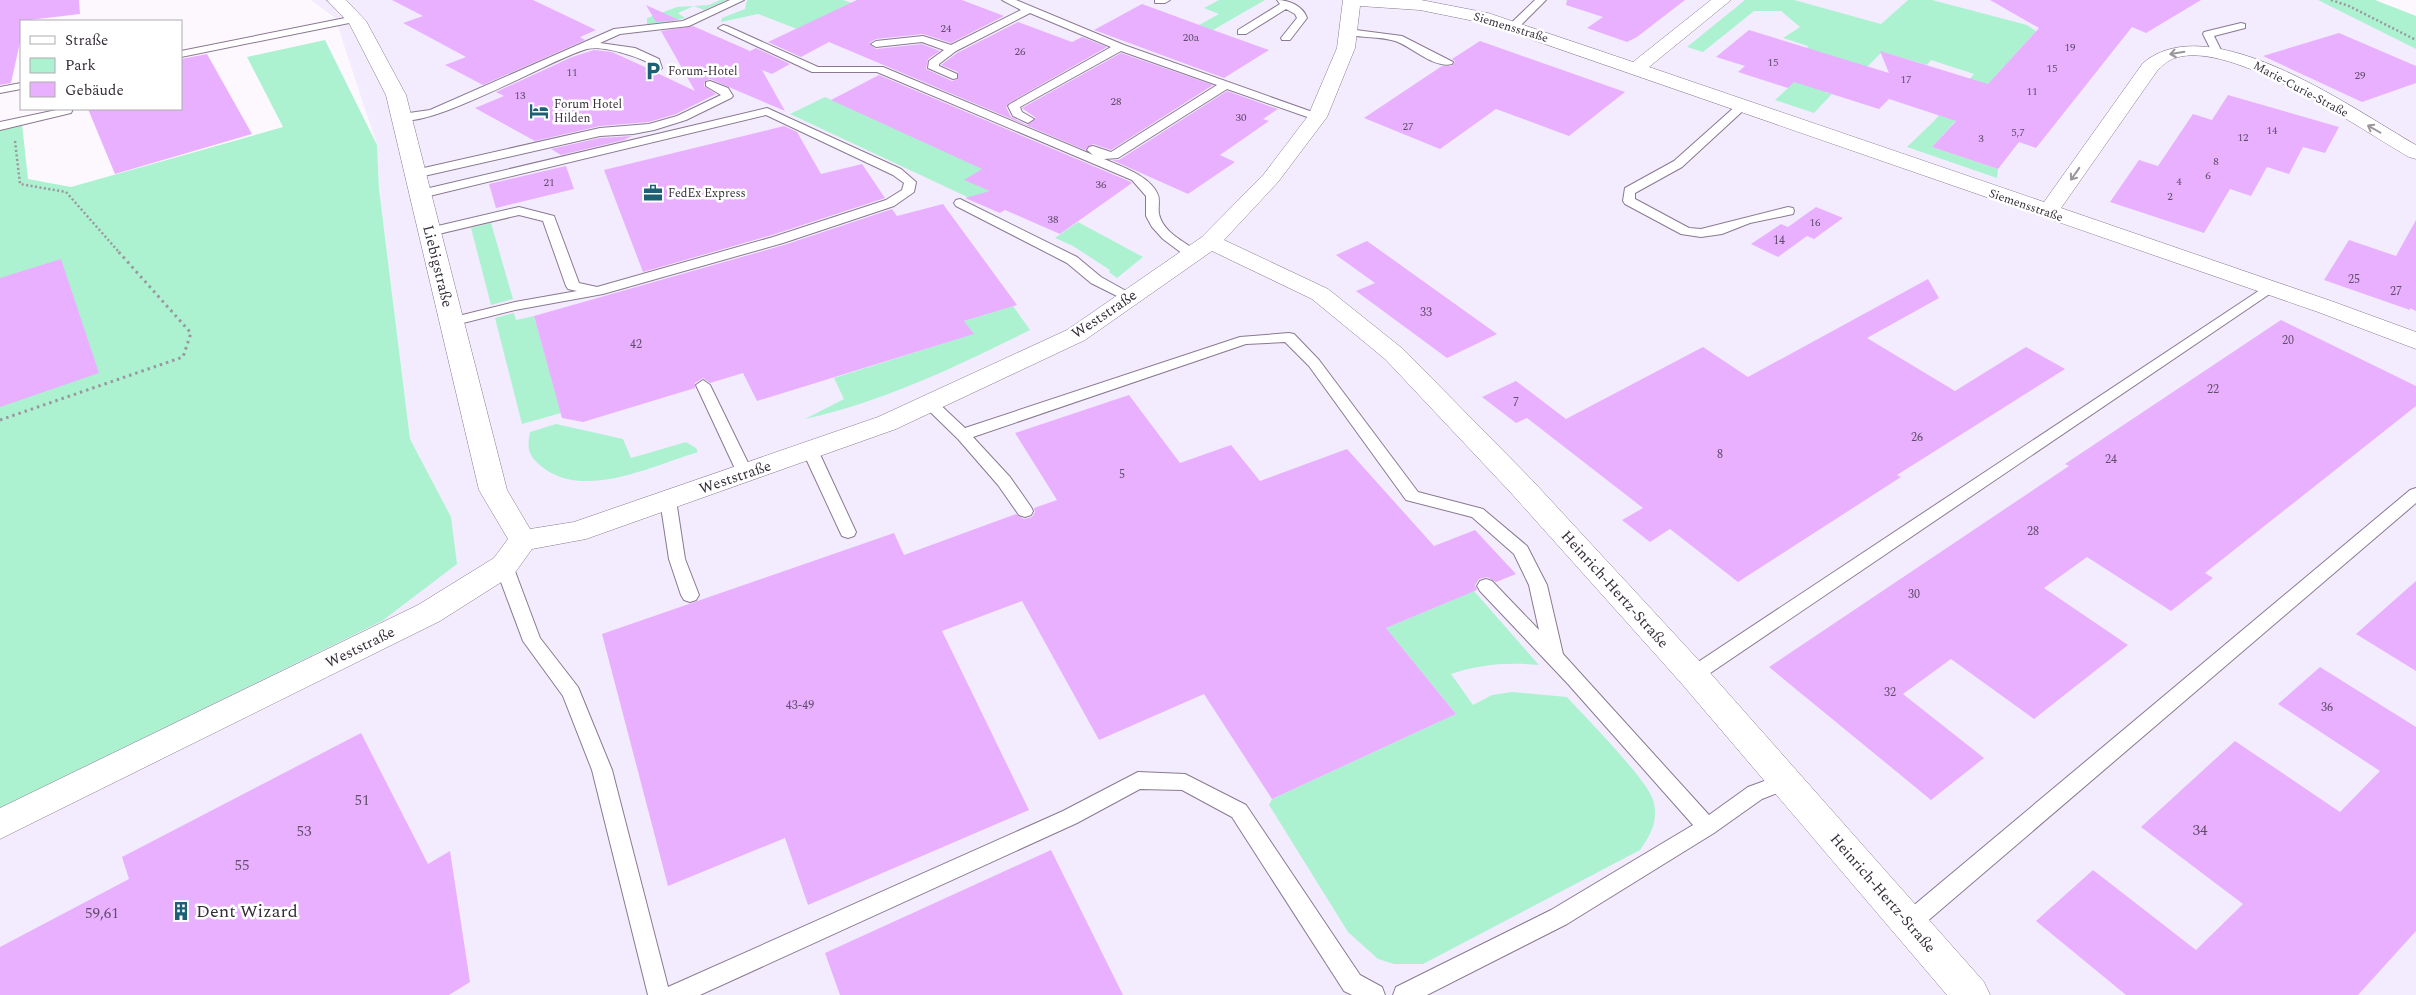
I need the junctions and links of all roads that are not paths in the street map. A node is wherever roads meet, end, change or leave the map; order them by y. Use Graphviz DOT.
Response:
graph roads {
  1 [pos="336,0"];
  2 [pos="739,0"];
  3 [pos="1007,0"];
  4 [pos="1352,0"];
  5 [pos="1541,0"];
  6 [pos="1722,0"];
  7 [pos="1284,3"];
  8 [pos="1030,9"];
  9 [pos="355,19"];
  10 [pos="2241,26"];
  11 [pos="1513,27"];
  12 [pos="723,28"];
  13 [pos="1242,32"];
  14 [pos="1348,32"];
  15 [pos="1286,38"];
  16 [pos="876,44"];
  17 [pos="587,45"];
  18 [pos="1120,47"];
  19 [pos="952,49"];
  20 [pos="182,54"];
  21 [pos="2218,54"];
  22 [pos="1448,62"];
  23 [pos="1637,68"];
  24 [pos="653,71"];
  25 [pos="953,76"];
  26 [pos="710,84"];
  27 [pos="1227,84"];
  28 [pos="20,86"];
  29 [pos="0,90"];
  30 [pos="1742,106"];
  31 [pos="67,110"];
  32 [pos="402,117"];
  33 [pos="1317,117"];
  34 [pos="1028,119"];
  35 [pos="0,126"];
  36 [pos="1070,140"];
  37 [pos="2416,153"];
  38 [pos="418,184"];
  39 [pos="960,203"];
  40 [pos="1788,211"];
  41 [pos="2048,212"];
  42 [pos="430,232"];
  43 [pos="1201,248"];
  44 [pos="2269,288"];
  45 [pos="598,291"];
  46 [pos="1130,297"];
  47 [pos="452,322"];
  48 [pos="2416,341"];
  49 [pos="703,385"];
  50 [pos="929,403"];
  51 [pos="963,436"];
  52 [pos="810,450"];
  53 [pos="745,473"];
  54 [pos="2416,494"];
  55 [pos="668,500"];
  56 [pos="1024,511"];
  57 [pos="848,532"];
  58 [pos="523,540"];
  59 [pos="504,566"];
  60 [pos="1486,586"];
  61 [pos="690,595"];
  62 [pos="1554,656"];
  63 [pos="1693,675"];
  64 [pos="1786,781"];
  65 [pos="0,824"];
  66 [pos="1707,827"];
  67 [pos="1909,923"];
  68 [pos="659,995"];
  69 [pos="675,995"];
  70 [pos="1374,995"];
  71 [pos="1404,995"];
  72 [pos="1971,995"];
  1 -- 9 [label="street, Liebigstraße"];
  2 -- 17 [label="lane"];
  3 -- 8 [label="lane"];
  4 -- 11 [label="street, Siemensstraße"];
  4 -- 14 [label="street, Weststraße"];
  5 -- 11 [label="lane"];
  6 -- 23 [label="street"];
  7 -- 13 [label="lane"];
  7 -- 15 [label="lane"];
  8 -- 18 [label="lane"];
  8 -- 19 [label="lane"];
  9 -- 20 [label="lane"];
  9 -- 32 [label="street, Liebigstraße"];
  10 -- 21 [label="lane"];
  11 -- 23 [label="street, Siemensstraße"];
  12 -- 43 [label="lane"];
  14 -- 22 [label="lane"];
  14 -- 33 [label="street, Weststraße"];
  16 -- 19 [label="lane"];
  17 -- 24 [label="lane"];
  17 -- 32 [label="lane"];
  18 -- 27 [label="lane"];
  18 -- 34 [label="lane"];
  19 -- 25 [label="lane"];
  37 -- 21 [label="street, Marie-Curie-Straße, one-way"];
  21 -- 41 [label="street, Marie-Curie-Straße, one-way"];
  23 -- 30 [label="street, Siemensstraße"];
  26 -- 38 [label="lane"];
  27 -- 33 [label="lane"];
  27 -- 36 [label="lane"];
  28 -- 29 [label="lane"];
  30 -- 40 [label="lane"];
  30 -- 41 [label="street, Siemensstraße"];
  31 -- 35 [label="lane"];
  32 -- 38 [label="street, Liebigstraße"];
  33 -- 43 [label="street, Weststraße"];
  38 -- 42 [label="street, Liebigstraße"];
  38 -- 45 [label="lane"];
  39 -- 46 [label="lane"];
  41 -- 44 [label="street, Siemensstraße"];
  42 -- 45 [label="lane"];
  42 -- 47 [label="street, Liebigstraße"];
  43 -- 46 [label="street, Weststraße"];
  43 -- 63 [label="street, Heinrich-Hertz-Straße"];
  44 -- 48 [label="street, Siemensstraße"];
  44 -- 63 [label="lane"];
  45 -- 47 [label="lane"];
  46 -- 50 [label="street, Weststraße"];
  47 -- 58 [label="street, Liebigstraße"];
  49 -- 53 [label="lane"];
  50 -- 51 [label="lane"];
  50 -- 52 [label="street, Weststraße"];
  51 -- 56 [label="lane"];
  51 -- 62 [label="lane"];
  52 -- 53 [label="street, Weststraße"];
  52 -- 57 [label="lane"];
  53 -- 55 [label="street, Weststraße"];
  54 -- 67 [label="lane"];
  55 -- 58 [label="street, Weststraße"];
  55 -- 61 [label="lane"];
  58 -- 59 [label="street, Weststraße"];
  59 -- 65 [label="street, Weststraße"];
  59 -- 68 [label="lane"];
  60 -- 62 [label="lane"];
  62 -- 66 [label="lane"];
  63 -- 64 [label="street, Heinrich-Hertz-Straße"];
  64 -- 66 [label="lane"];
  64 -- 67 [label="street, Heinrich-Hertz-Straße"];
  66 -- 71 [label="lane"];
  67 -- 72 [label="street, Heinrich-Hertz-Straße"];
  69 -- 70 [label="lane"];
}
